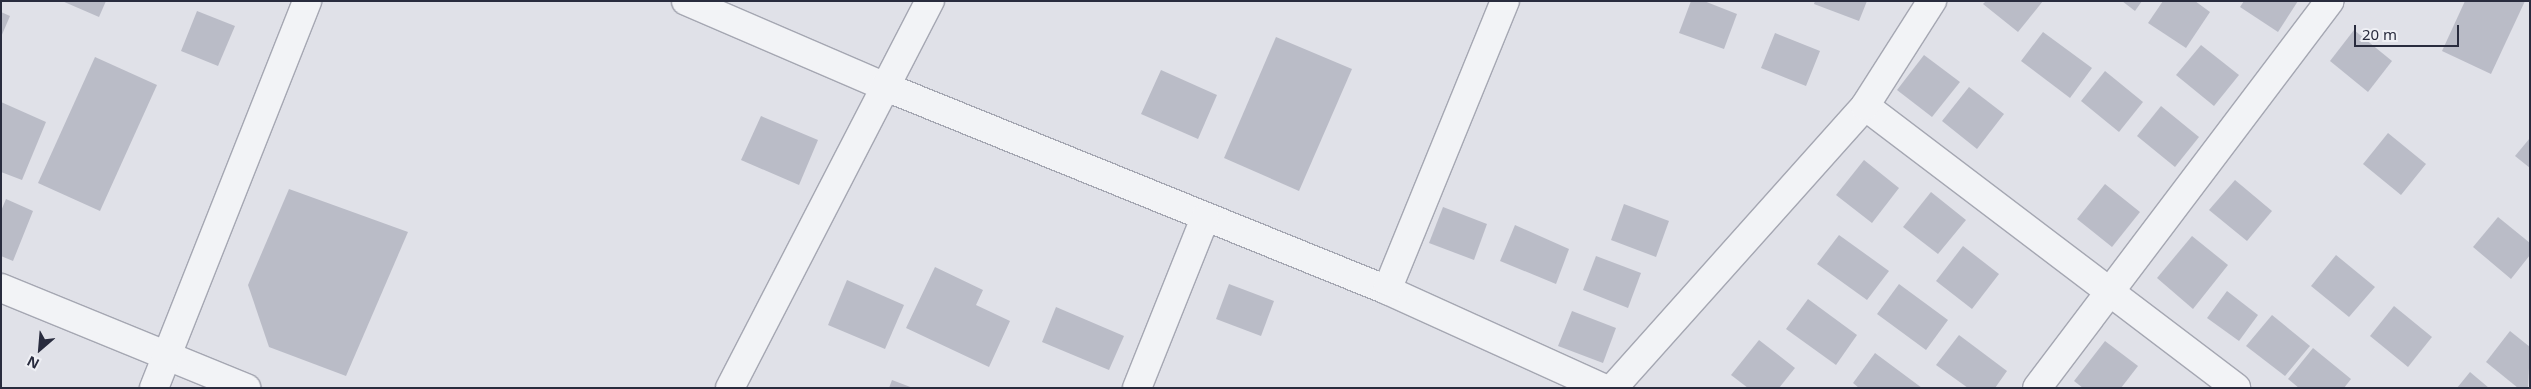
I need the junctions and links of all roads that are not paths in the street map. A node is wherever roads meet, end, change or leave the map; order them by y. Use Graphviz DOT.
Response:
graph roads {
  1 [pos="307,1"];
  2 [pos="686,1"];
  3 [pos="930,1"];
  4 [pos="1505,1"];
  5 [pos="1932,1"];
  6 [pos="2330,1"];
  7 [pos="886,87"];
  8 [pos="1865,106"];
  9 [pos="1205,218"];
  10 [pos="1,288"];
  11 [pos="1387,290"];
  12 [pos="2110,292"];
  13 [pos="167,355"];
  14 [pos="2040,387"];
  15 [pos="154,388"];
  16 [pos="246,388"];
  17 [pos="730,388"];
  18 [pos="1137,388"];
  19 [pos="1603,388"];
  20 [pos="1613,388"];
  21 [pos="2236,388"];
  1 -- 13 [label="street"];
  2 -- 7 [label="street"];
  3 -- 7 [label="street"];
  4 -- 11 [label="street"];
  5 -- 8 [label="street"];
  6 -- 12 [label="street"];
  7 -- 9 [label="street"];
  7 -- 17 [label="street"];
  8 -- 12 [label="street"];
  8 -- 20 [label="street"];
  9 -- 11 [label="street"];
  9 -- 18 [label="street"];
  10 -- 13 [label="street"];
  11 -- 19 [label="street"];
  12 -- 14 [label="street"];
  12 -- 21 [label="street"];
  13 -- 15 [label="street"];
  13 -- 16 [label="street"];
}
